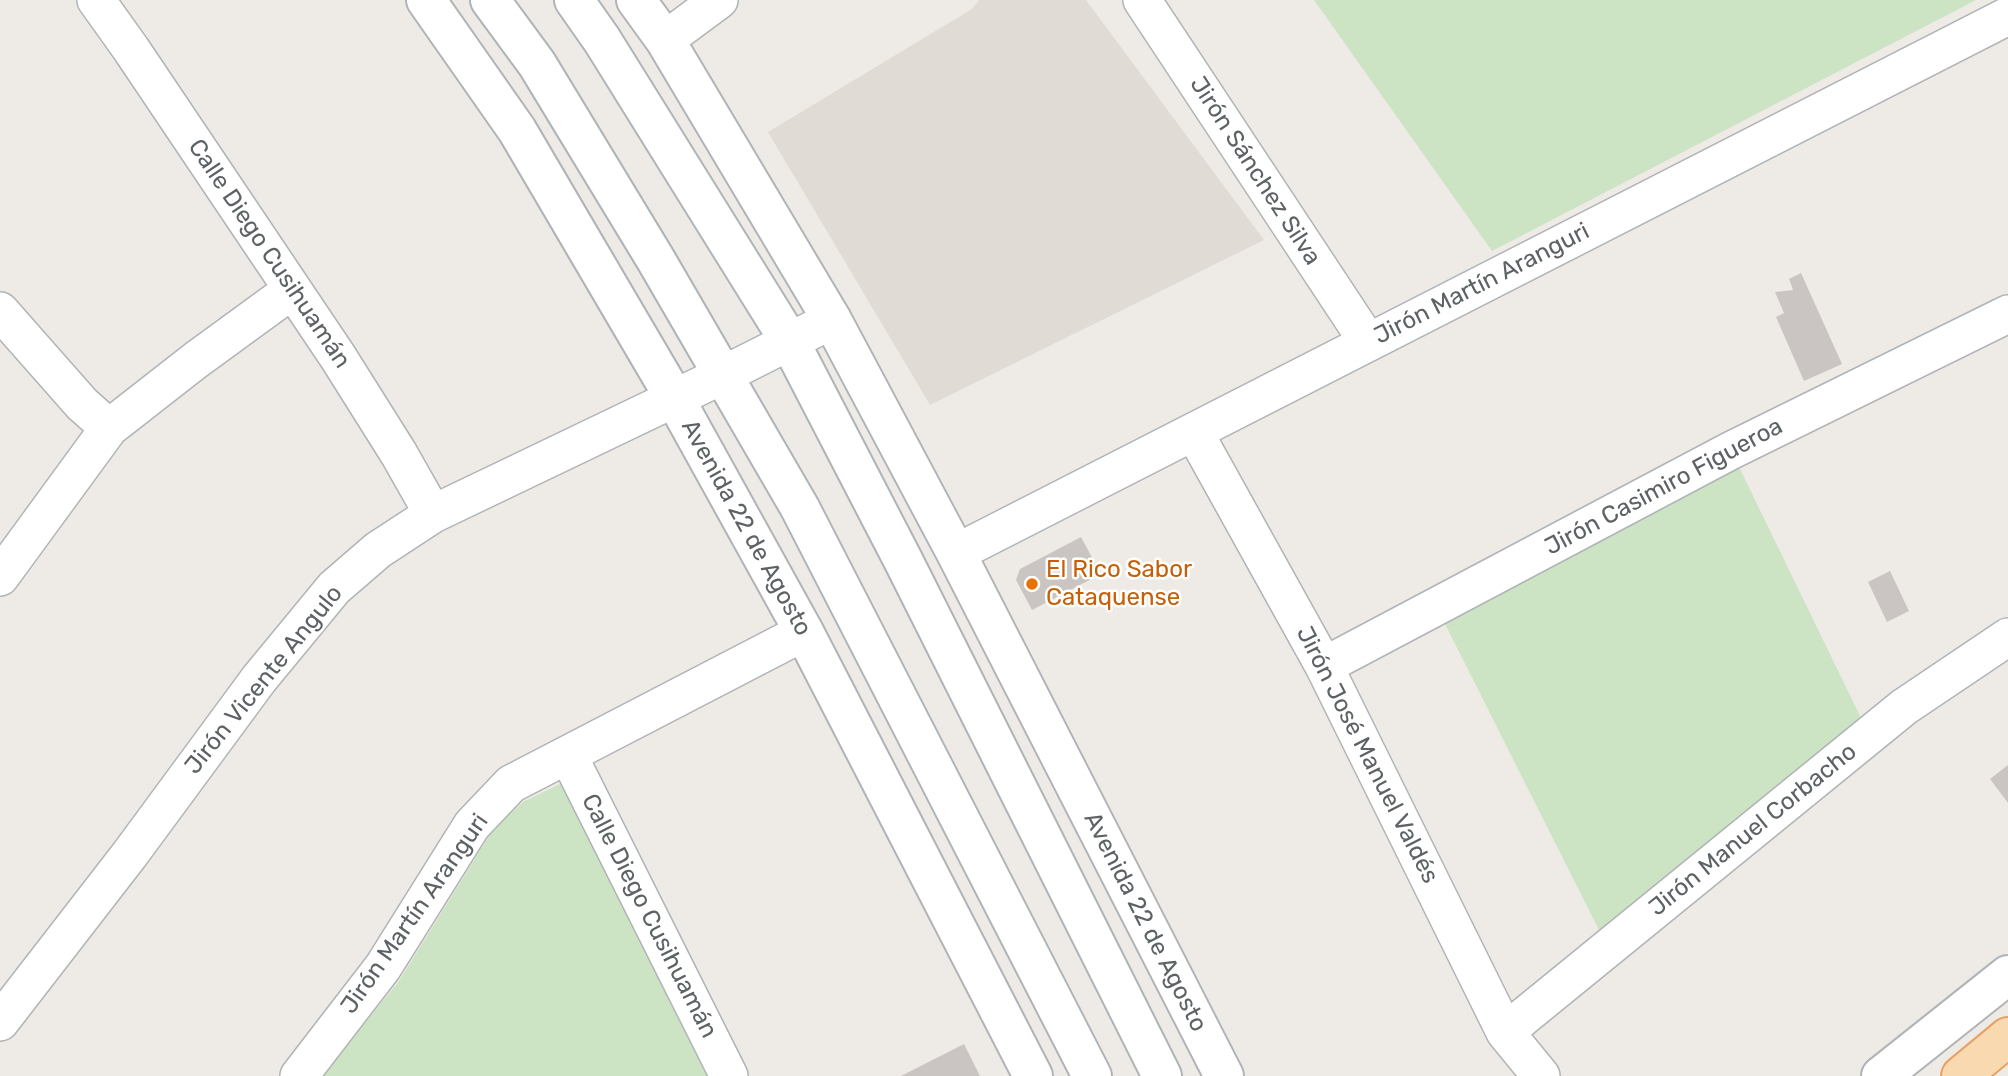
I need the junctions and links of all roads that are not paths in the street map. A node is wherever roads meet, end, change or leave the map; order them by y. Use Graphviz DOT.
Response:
graph roads {
  1 [pos="96,0"];
  2 [pos="426,0"];
  3 [pos="490,0"];
  4 [pos="574,0"];
  5 [pos="636,0"];
  6 [pos="719,0"];
  7 [pos="1142,0"];
  8 [pos="2008,16"];
  9 [pos="665,40"];
  10 [pos="292,290"];
  11 [pos="0,311"];
  12 [pos="2008,314"];
  13 [pos="832,320"];
  14 [pos="790,342"];
  15 [pos="1368,342"];
  16 [pos="723,376"];
  17 [pos="675,399"];
  18 [pos="109,428"];
  19 [pos="1194,432"];
  20 [pos="433,514"];
  21 [pos="956,552"];
  22 [pos="0,577"];
  23 [pos="804,632"];
  24 [pos="2008,637"];
  25 [pos="1324,666"];
  26 [pos="568,755"];
  27 [pos="2008,975"];
  28 [pos="0,1022"];
  29 [pos="1505,1032"];
  30 [pos="2008,1037"];
  31 [pos="299,1076"];
  32 [pos="729,1076"];
  33 [pos="1033,1076"];
  34 [pos="1092,1076"];
  35 [pos="1162,1076"];
  36 [pos="1224,1076"];
  37 [pos="1541,1076"];
  38 [pos="1881,1076"];
  39 [pos="1961,1076"];
  1 -- 10 [label="street, Calle Diego Cusihuamán"];
  2 -- 17 [label="street, Avenida 22 de Agosto"];
  3 -- 16 [label="street"];
  4 -- 14 [label="street"];
  5 -- 9 [label="street, Avenida 22 de Agosto"];
  6 -- 9 [label="street"];
  7 -- 15 [label="street, Jirón Sánchez Silva"];
  8 -- 15 [label="street, Jirón Martín Aranguri"];
  9 -- 13 [label="street, Avenida 22 de Agosto"];
  10 -- 18 [label="street"];
  10 -- 20 [label="street, Calle Diego Cusihuamán"];
  11 -- 18 [label="street"];
  12 -- 25 [label="street, Jirón Casimiro Figueroa"];
  13 -- 14 [label="street, Jirón Vicente Angulo"];
  13 -- 21 [label="street, Avenida 22 de Agosto"];
  14 -- 16 [label="street, Jirón Vicente Angulo"];
  14 -- 35 [label="street"];
  15 -- 19 [label="street, Jirón Martín Aranguri"];
  16 -- 17 [label="street, Jirón Vicente Angulo"];
  16 -- 34 [label="street"];
  17 -- 20 [label="street, Jirón Vicente Angulo"];
  17 -- 23 [label="street, Avenida 22 de Agosto"];
  18 -- 22 [label="street"];
  19 -- 21 [label="street, Jirón Martín Aranguri"];
  19 -- 25 [label="street, Jirón José Manuel Valdés"];
  20 -- 28 [label="street, Jirón Vicente Angulo"];
  21 -- 36 [label="street, Avenida 22 de Agosto"];
  23 -- 26 [label="street, Jirón Martín Aranguri"];
  23 -- 33 [label="street, Avenida 22 de Agosto"];
  24 -- 29 [label="street, Jirón Manuel Corbacho"];
  25 -- 29 [label="street, Jirón José Manuel Valdés"];
  26 -- 31 [label="street, Jirón Martín Aranguri"];
  26 -- 32 [label="street, Calle Diego Cusihuamán"];
  27 -- 38 [label="street"];
  29 -- 37 [label="street, Jirón José Manuel Valdés"];
  30 -- 39 [label="main road"];
}
